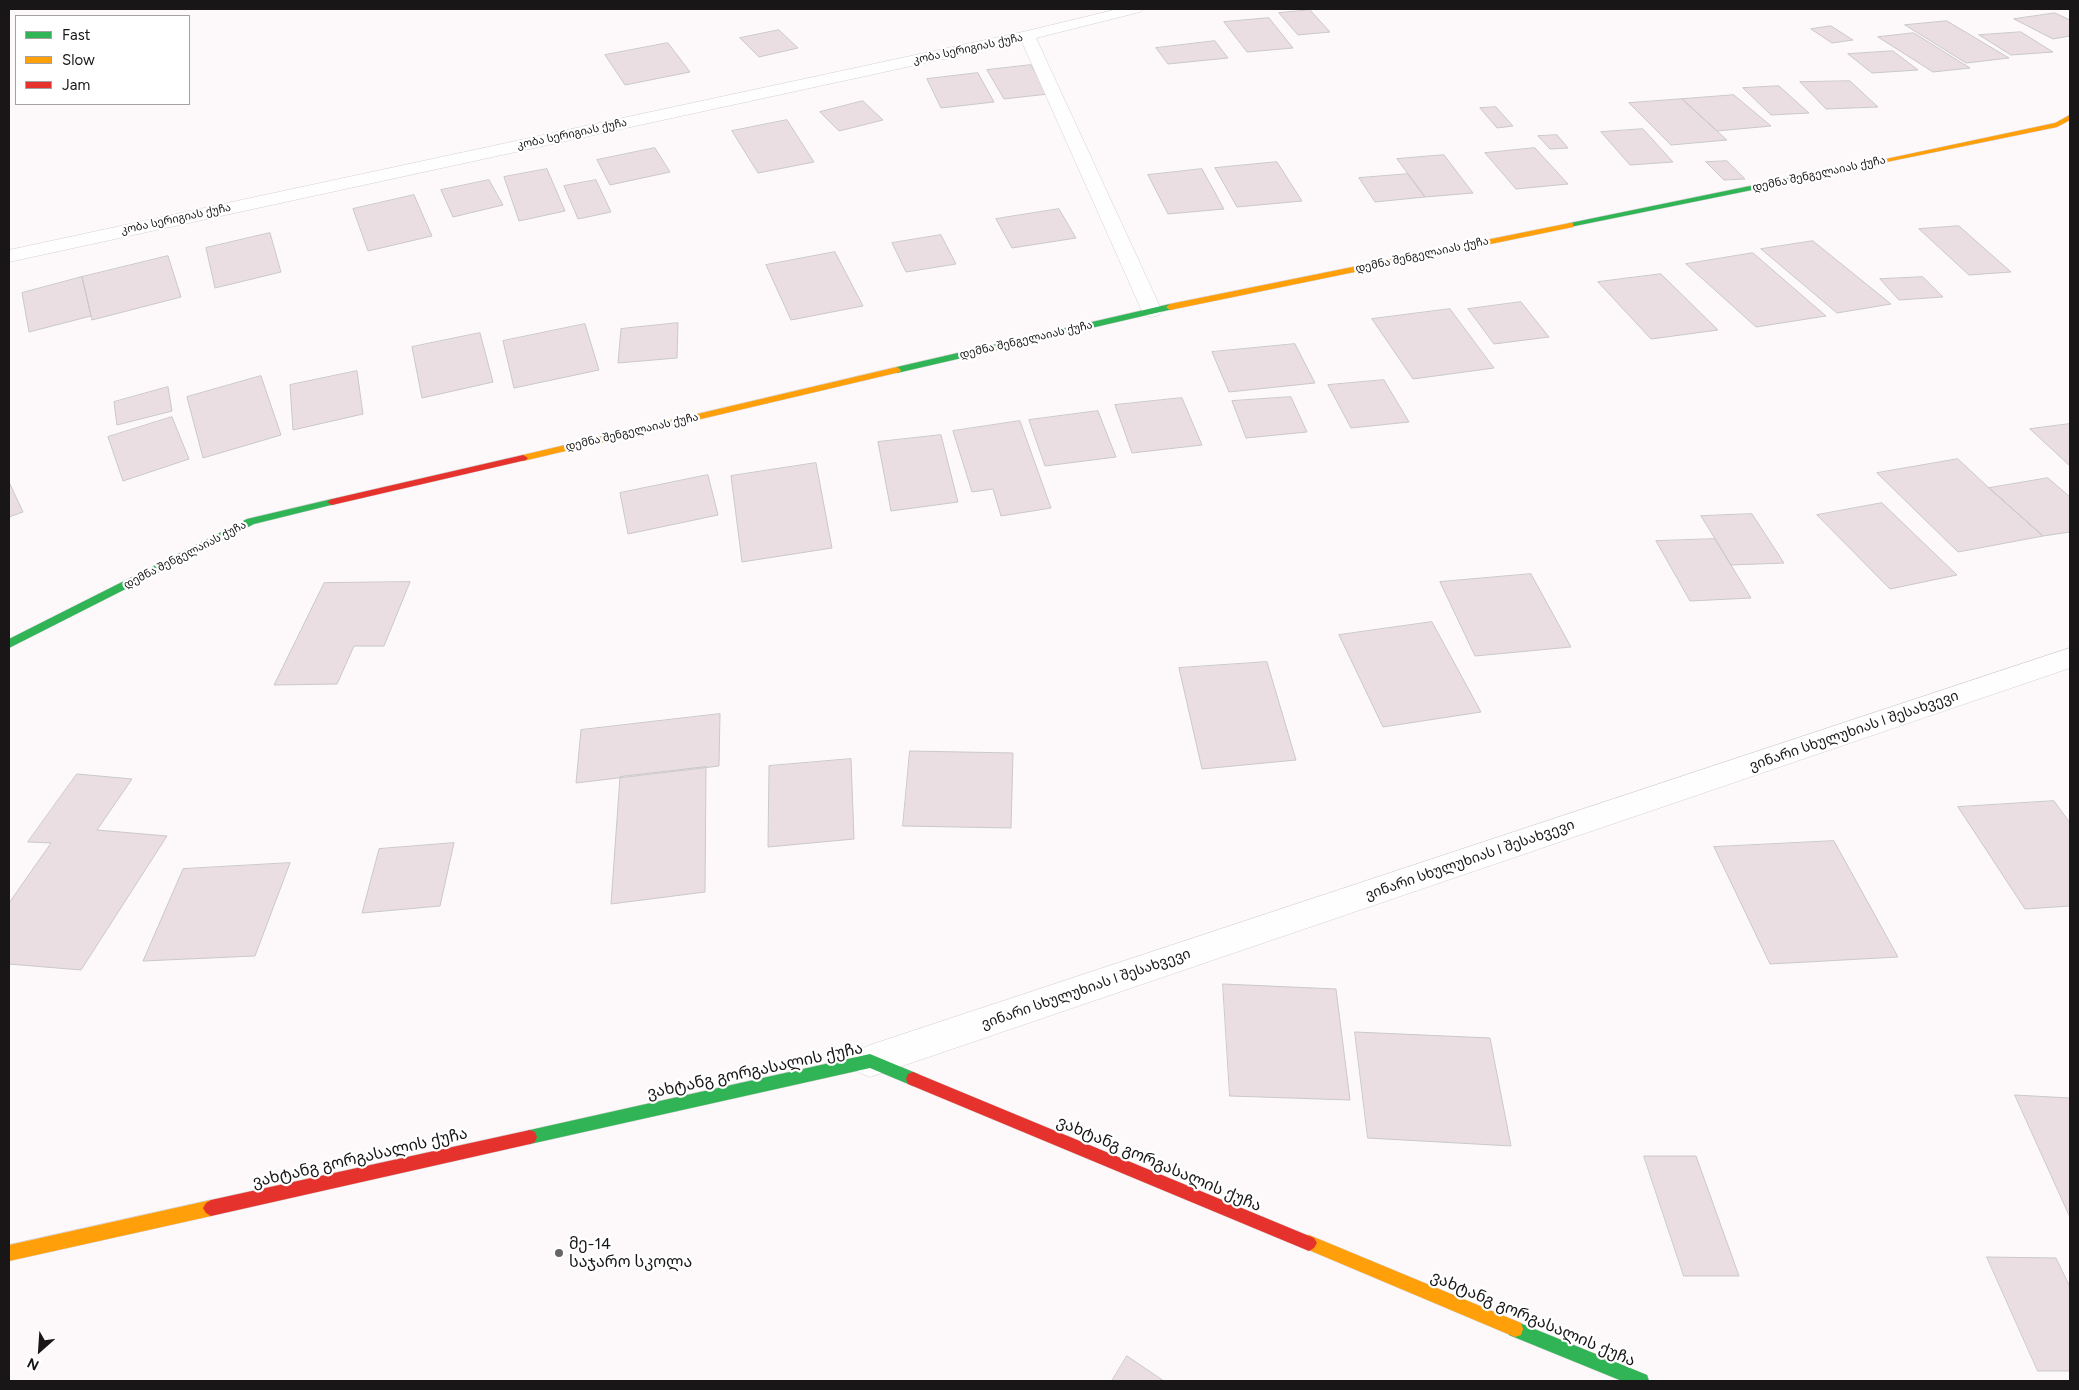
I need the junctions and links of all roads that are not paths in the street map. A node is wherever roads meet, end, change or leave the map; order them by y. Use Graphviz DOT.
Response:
graph roads {
  1 [pos="1135,9"];
  2 [pos="1027,36"];
  3 [pos="2070,117"];
  4 [pos="9,256"];
  5 [pos="1152,311"];
  6 [pos="9,644"];
  7 [pos="2070,658"];
  8 [pos="870,1061"];
  9 [pos="9,1253"];
  10 [pos="1641,1381"];
  1 -- 2 [label="street, კობა სერიგიას ქუჩა"];
  2 -- 4 [label="street, კობა სერიგიას ქუჩა"];
  2 -- 5 [label="street"];
  3 -- 5 [label="street, დემნა შენგელაიას ქუჩა"];
  5 -- 6 [label="street, დემნა შენგელაიას ქუჩა"];
  7 -- 8 [label="street, ვინარი სხულუხიას I შესახვევი"];
  8 -- 9 [label="street, ვახტანგ გორგასალის ქუჩა"];
  8 -- 10 [label="street, ვახტანგ გორგასალის ქუჩა"];
}
